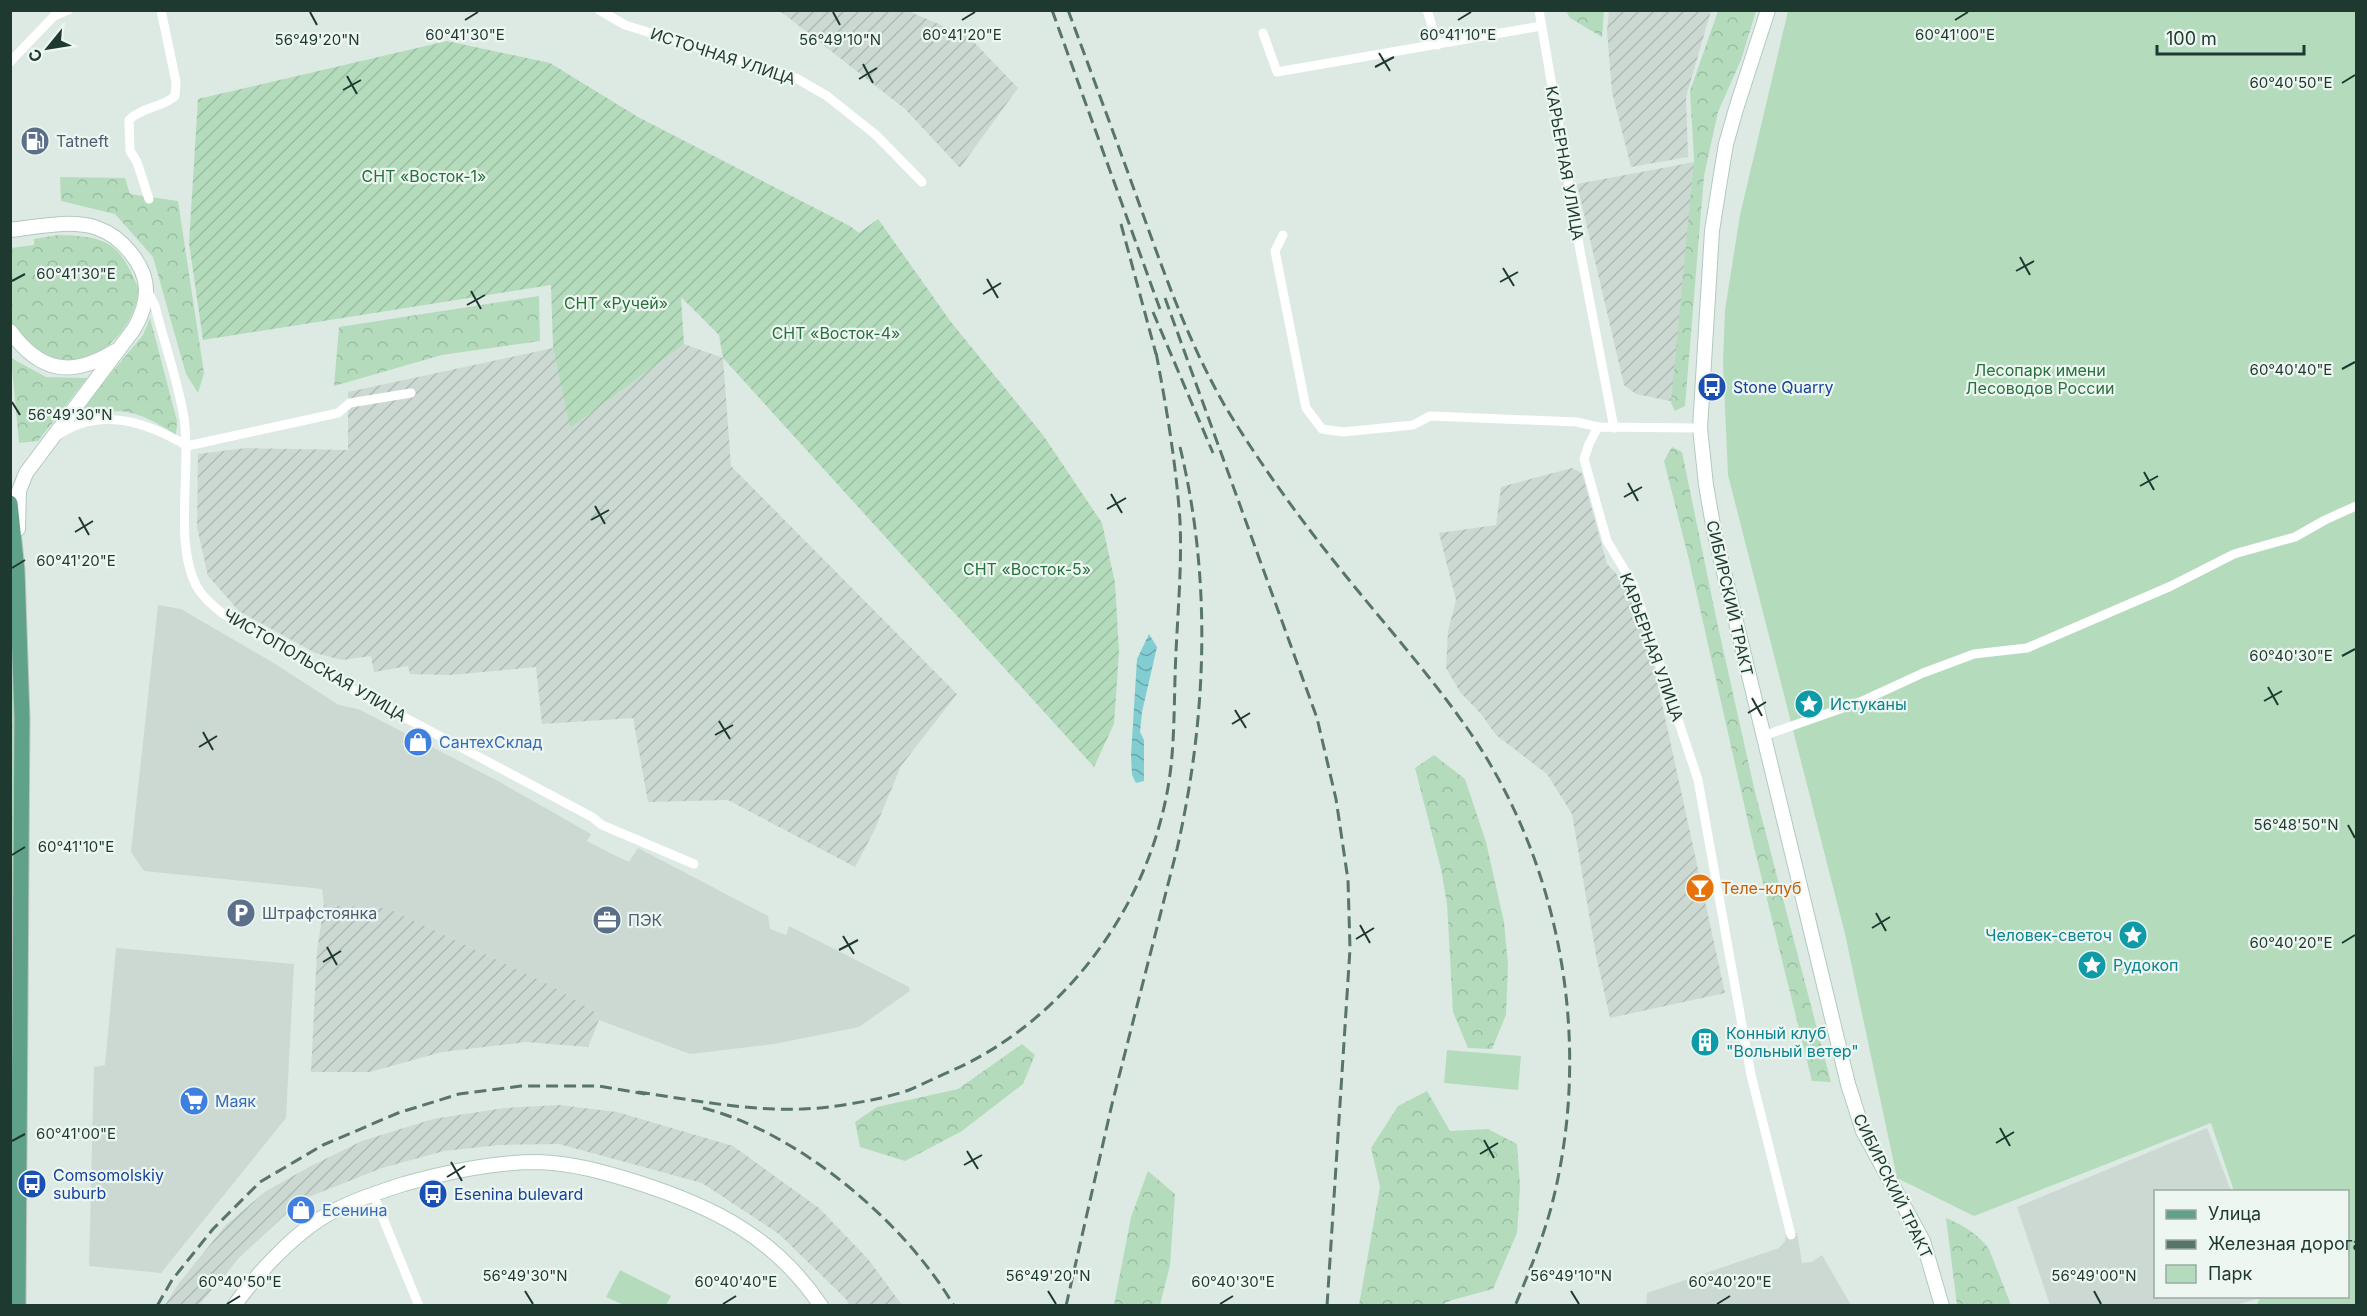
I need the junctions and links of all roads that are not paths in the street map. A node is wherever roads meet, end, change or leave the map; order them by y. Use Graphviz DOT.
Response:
graph roads {
  1 [pos="68,10"];
  2 [pos="161,10"];
  3 [pos="599,10"];
  4 [pos="1427,10"];
  5 [pos="1539,10"];
  6 [pos="1768,10"];
  7 [pos="50,16"];
  8 [pos="1541,26"];
  9 [pos="1263,33"];
  10 [pos="1438,45"];
  11 [pos="10,62"];
  12 [pos="922,183"];
  13 [pos="149,200"];
  14 [pos="10,230"];
  15 [pos="1283,235"];
  16 [pos="146,288"];
  17 [pos="10,331"];
  18 [pos="124,344"];
  19 [pos="411,393"];
  20 [pos="1598,427"];
  21 [pos="1614,428"];
  22 [pos="1700,428"];
  23 [pos="46,444"];
  24 [pos="187,446"];
  25 [pos="10,504"];
  26 [pos="2356,506"];
  27 [pos="17,570"];
  28 [pos="1763,736"];
  29 [pos="694,864"];
  30 [pos="374,1194"];
  31 [pos="1791,1235"];
  32 [pos="18,1305"];
  33 [pos="234,1305"];
  34 [pos="419,1305"];
  35 [pos="820,1305"];
  36 [pos="1942,1305"];
  1 -- 7 [label="street"];
  2 -- 13 [label="street"];
  3 -- 12 [label="street, ИСТОЧНАЯ УЛИЦА"];
  4 -- 10 [label="street"];
  5 -- 8 [label="street, КАРЬЕРНАЯ УЛИЦА"];
  6 -- 22 [label="main road, СИБИРСКИЙ ТРАКТ"];
  7 -- 11 [label="street"];
  8 -- 10 [label="street"];
  8 -- 21 [label="street, КАРЬЕРНАЯ УЛИЦА"];
  9 -- 10 [label="street"];
  14 -- 16 [label="main road"];
  15 -- 20 [label="street"];
  16 -- 18 [label="main road"];
  16 -- 24 [label="street, ЧИСТОПОЛЬСКАЯ УЛИЦА"];
  17 -- 18 [label="main road"];
  18 -- 23 [label="main road"];
  19 -- 24 [label="street"];
  20 -- 21 [label="street"];
  20 -- 31 [label="street, КАРЬЕРНАЯ УЛИЦА"];
  21 -- 22 [label="street"];
  22 -- 28 [label="main road, СИБИРСКИЙ ТРАКТ"];
  23 -- 24 [label="street"];
  23 -- 27 [label="main road"];
  24 -- 29 [label="street, ЧИСТОПОЛЬСКАЯ УЛИЦА"];
  25 -- 27 [label="main road"];
  26 -- 28 [label="street"];
  27 -- 32 [label="main road"];
  28 -- 36 [label="main road, СИБИРСКИЙ ТРАКТ"];
  30 -- 33 [label="main road"];
  30 -- 34 [label="street"];
  30 -- 35 [label="main road"];
}
